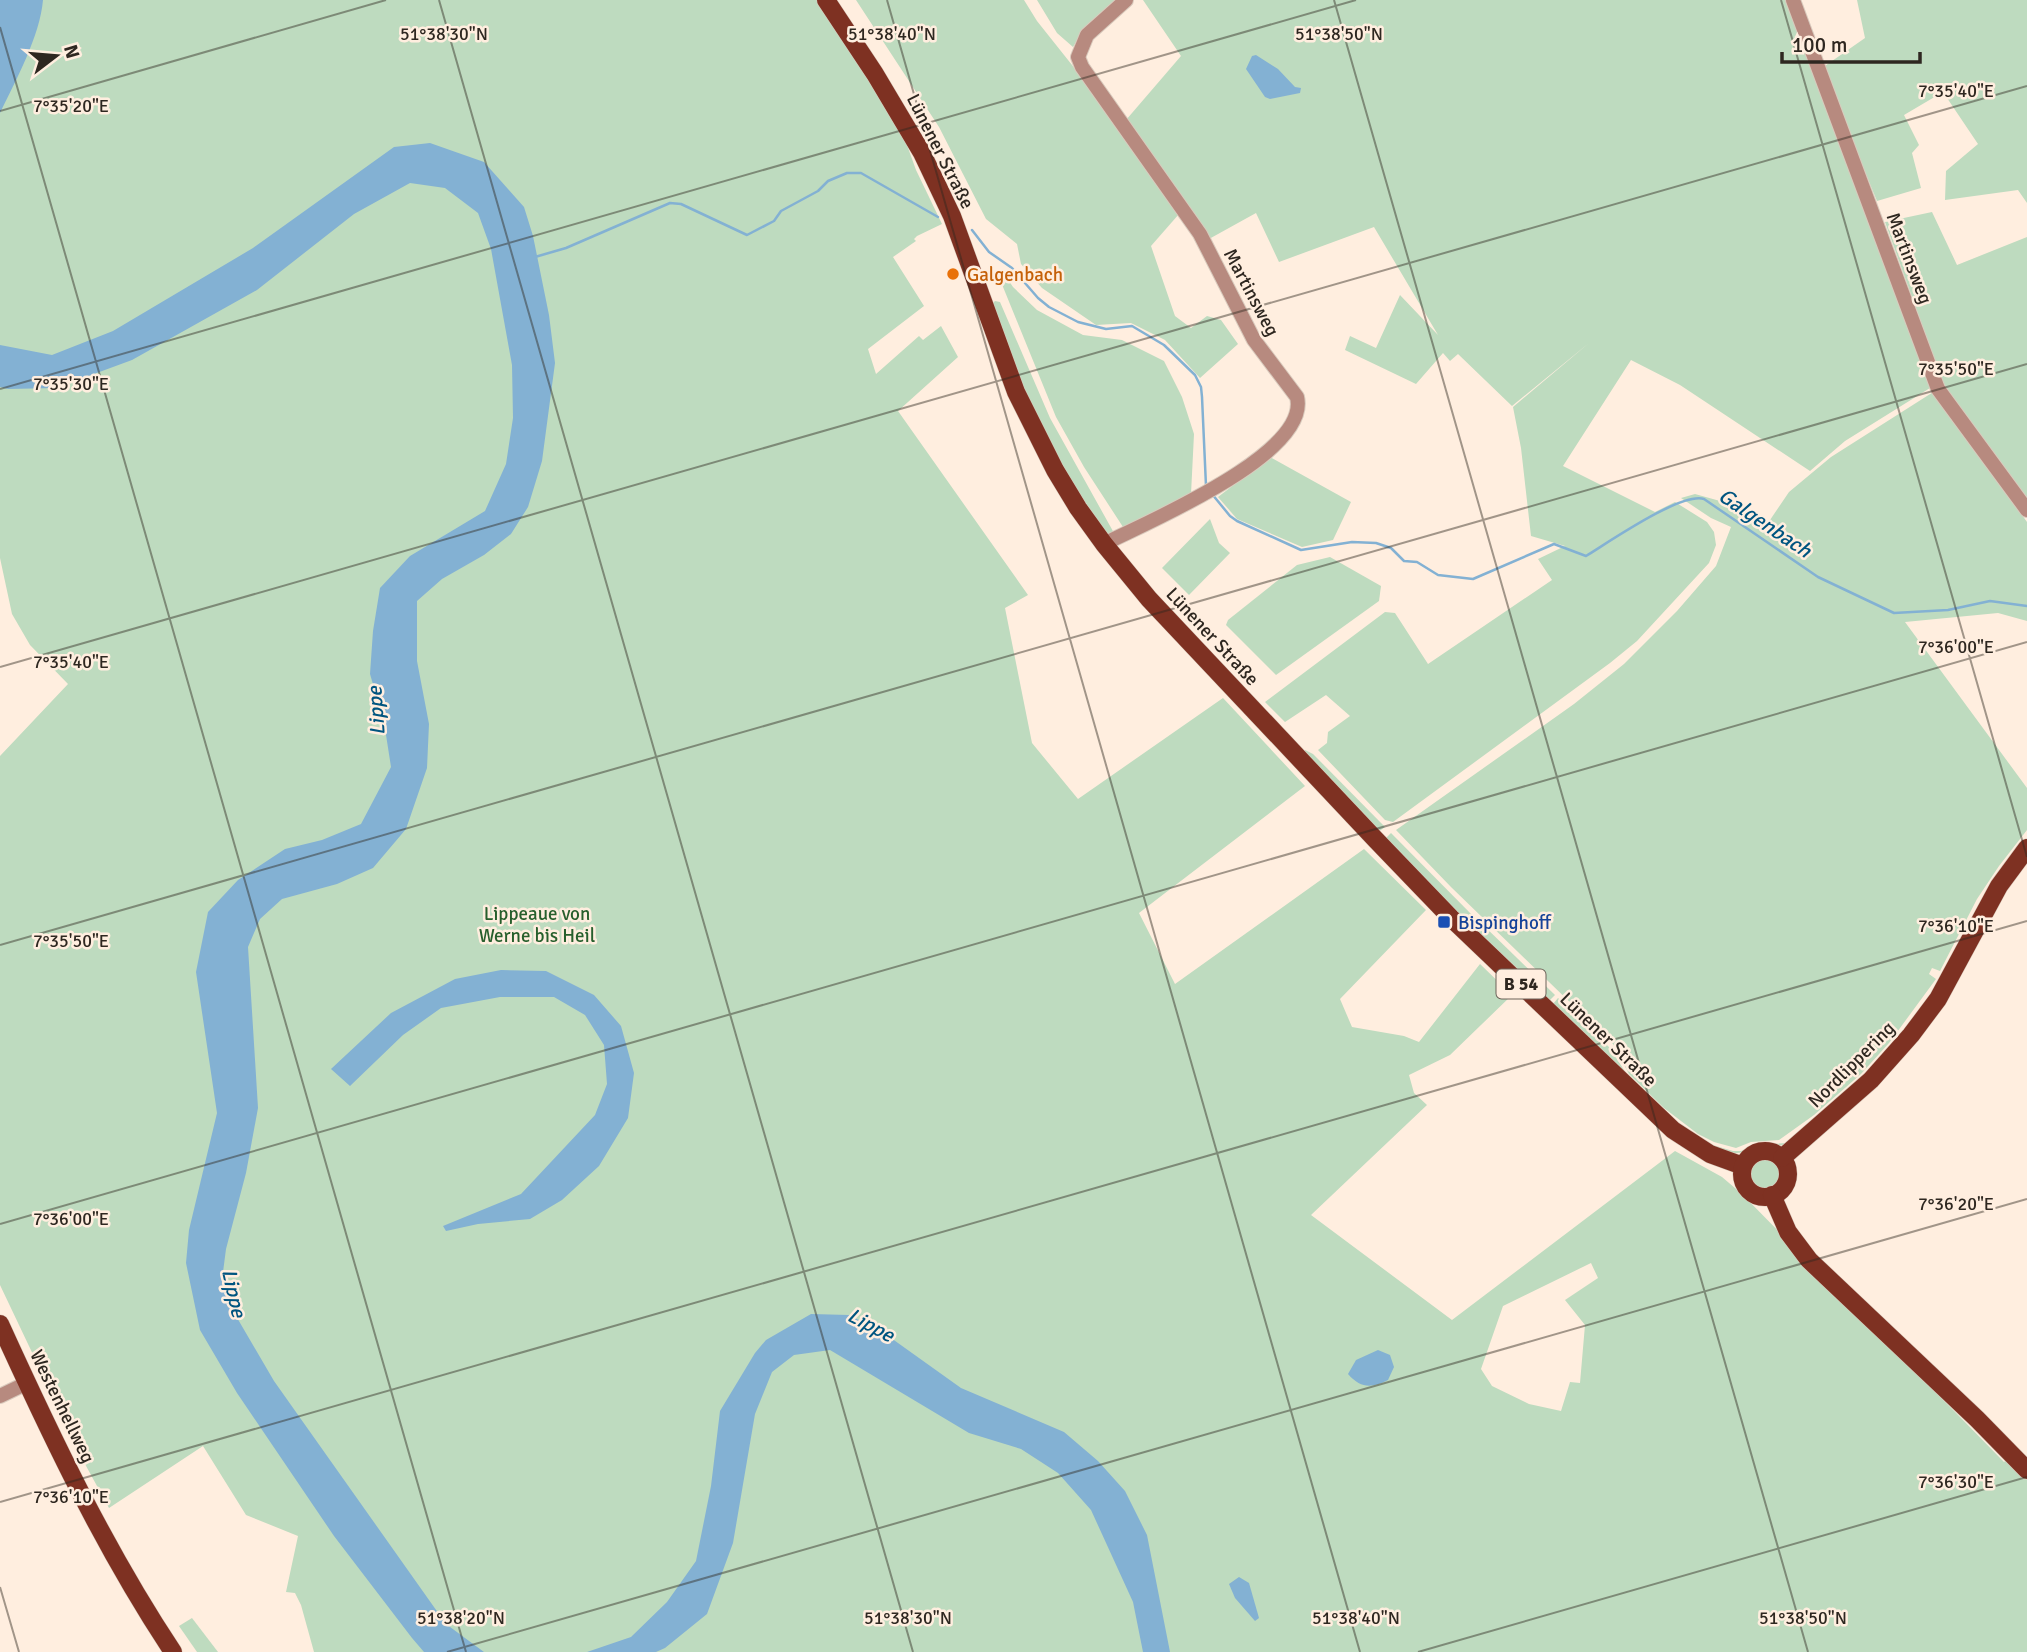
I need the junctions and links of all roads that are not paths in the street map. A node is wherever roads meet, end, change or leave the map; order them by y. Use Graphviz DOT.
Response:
graph roads {
  1 [pos="826,0"];
  2 [pos="1126,0"];
  3 [pos="1793,0"];
  4 [pos="2027,510"];
  5 [pos="1104,544"];
  6 [pos="2027,848"];
  7 [pos="1782,1158"];
  8 [pos="1743,1166"];
  9 [pos="1772,1195"];
  10 [pos="0,1324"];
  11 [pos="27,1383"];
  12 [pos="0,1396"];
  13 [pos="2027,1470"];
  14 [pos="173,1652"];
  1 -- 5 [label="main road, Lünener Straße / B 54"];
  2 -- 5 [label="street, Martinsweg"];
  3 -- 4 [label="street, Martinsweg"];
  5 -- 8 [label="main road, Lünener Straße / B 54"];
  6 -- 7 [label="main road, Nordlippering"];
  7 -- 8 [label="main road"];
  7 -- 9 [label="main road"];
  8 -- 9 [label="main road"];
  9 -- 13 [label="main road"];
  10 -- 11 [label="main road, Westenhellweg"];
  11 -- 12 [label="street"];
  11 -- 14 [label="main road, Westenhellweg"];
}
